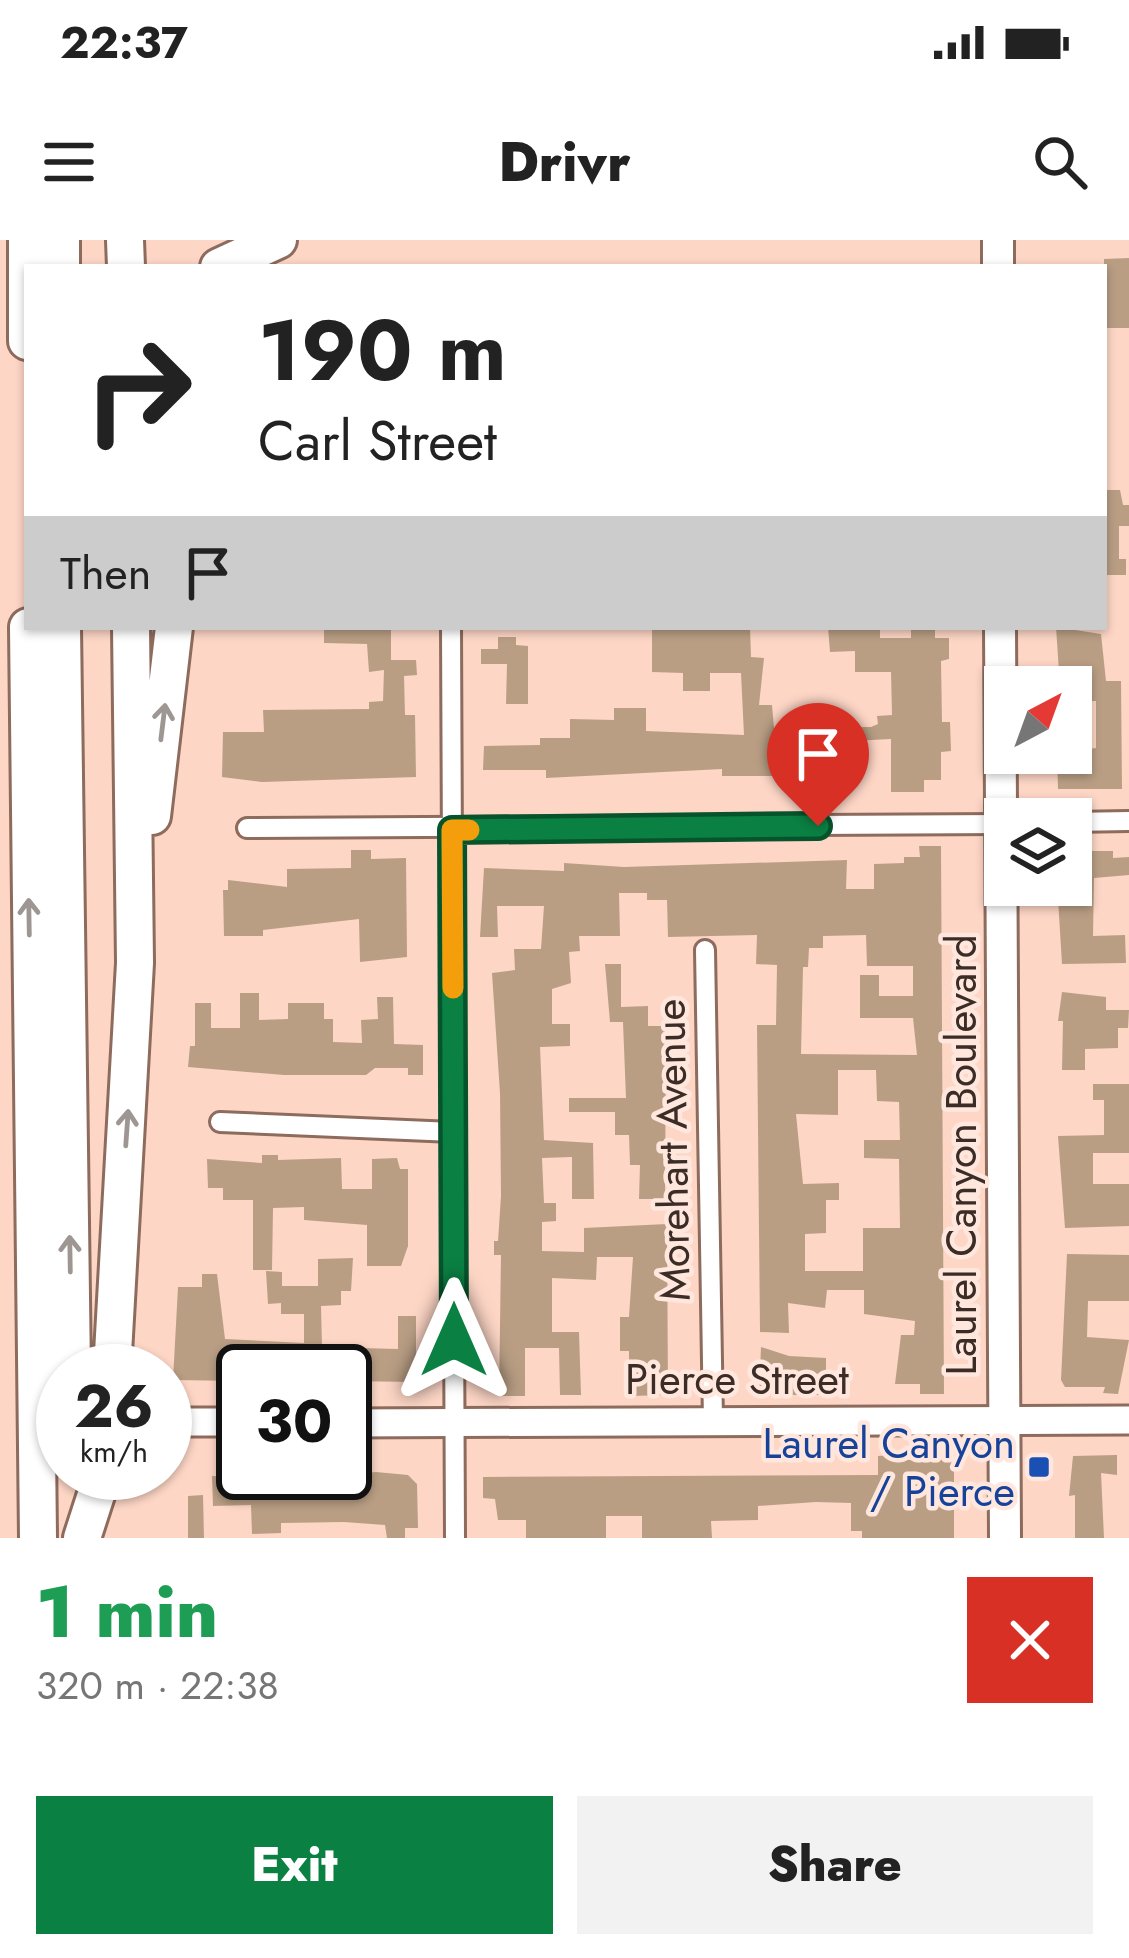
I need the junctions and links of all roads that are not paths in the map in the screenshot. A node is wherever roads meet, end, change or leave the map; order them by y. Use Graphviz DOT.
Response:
graph roads {
  1 [pos="278,240"];
  2 [pos="226,264"];
  3 [pos="28,630"];
  4 [pos="62,630"];
  5 [pos="130,630"];
  6 [pos="174,630"];
  7 [pos="451,630"];
  8 [pos="1000,630"];
  9 [pos="1003,798"];
  10 [pos="1129,821"];
  11 [pos="1092,822"];
  12 [pos="984,824"];
  13 [pos="247,828"];
  14 [pos="452,830"];
  15 [pos="1003,906"];
  16 [pos="705,950"];
  17 [pos="0,962"];
  18 [pos="135,963"];
  19 [pos="220,1122"];
  20 [pos="453,1132"];
  21 [pos="72,1344"];
  22 [pos="114,1344"];
  23 [pos="712,1420"];
  24 [pos="1004,1420"];
  25 [pos="1129,1420"];
  26 [pos="372,1423"];
  27 [pos="455,1424"];
  28 [pos="75,1500"];
  29 [pos="93,1500"];
  30 [pos="21,1538"];
  31 [pos="38,1538"];
  32 [pos="78,1538"];
  33 [pos="455,1538"];
  34 [pos="1005,1538"];
  1 -- 2 [label="highway"];
  31 -- 3 [label="highway, one-way"];
  21 -- 4 [label="highway, one-way"];
  5 -- 18 [label="highway"];
  18 -- 6 [label="highway, one-way"];
  7 -- 14 [label="street"];
  8 -- 9 [label="main road, Laurel Canyon Boulevard"];
  10 -- 11 [label="street"];
  12 -- 14 [label="street"];
  13 -- 14 [label="street"];
  14 -- 20 [label="street"];
  15 -- 24 [label="main road, Laurel Canyon Boulevard"];
  16 -- 23 [label="street, Morehart Avenue"];
  17 -- 30 [label="highway"];
  22 -- 18 [label="highway, one-way"];
  19 -- 20 [label="street"];
  20 -- 27 [label="street"];
  23 -- 24 [label="street, Pierce Street"];
  23 -- 27 [label="street, Pierce Street"];
  24 -- 25 [label="street, Pierce Street"];
  24 -- 34 [label="main road, Laurel Canyon Boulevard"];
  26 -- 27 [label="street, Pierce Street"];
  27 -- 33 [label="street"];
  28 -- 32 [label="highway"];
  29 -- 32 [label="highway"];
}
